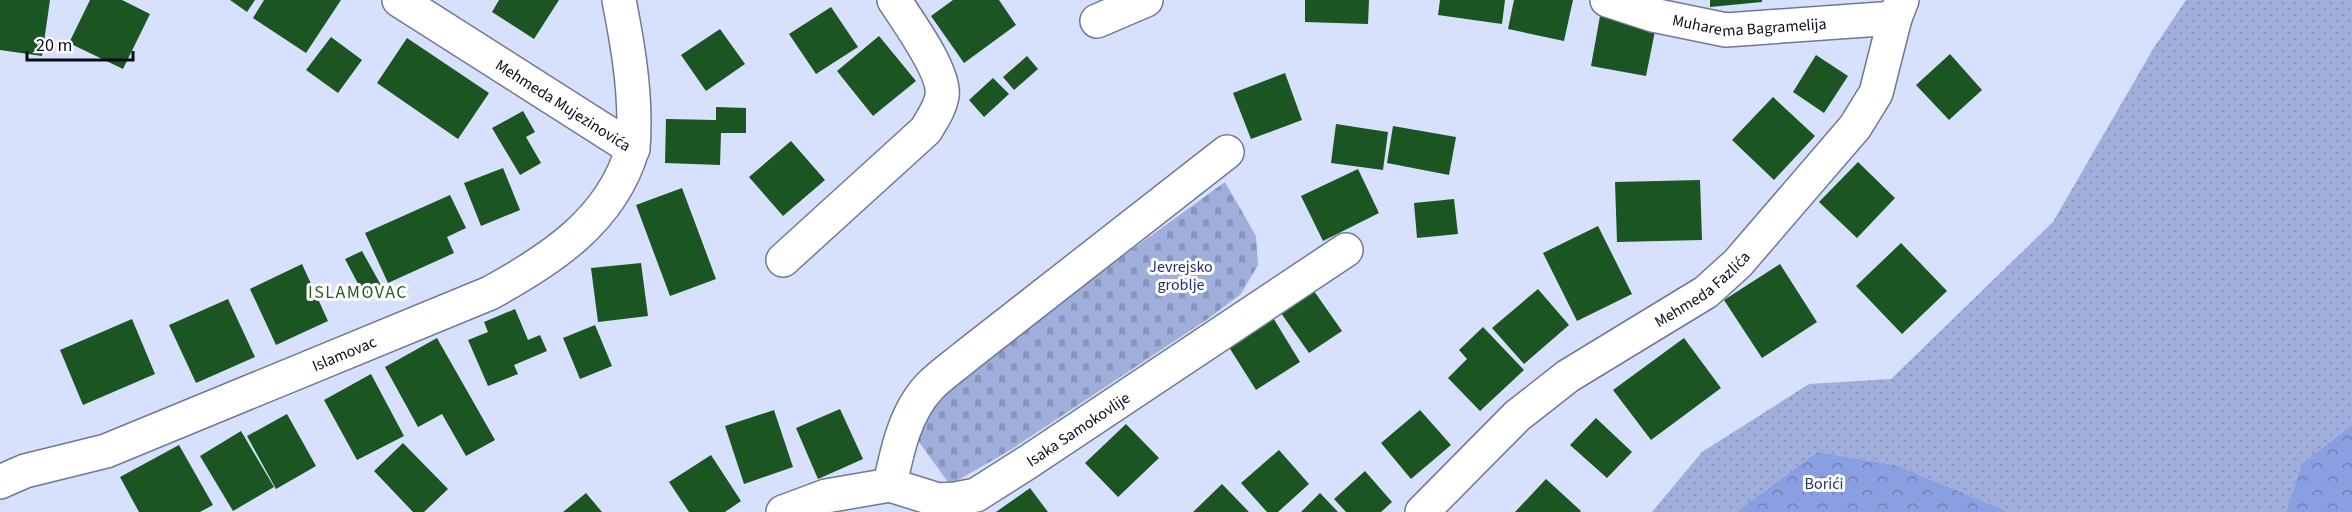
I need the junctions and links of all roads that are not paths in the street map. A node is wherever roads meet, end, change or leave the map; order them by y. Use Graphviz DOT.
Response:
graph roads {
  1 [pos="399,0"];
  2 [pos="619,0"];
  3 [pos="894,0"];
  4 [pos="1146,0"];
  5 [pos="1607,0"];
  6 [pos="1888,6"];
  7 [pos="1097,21"];
  8 [pos="633,149"];
  9 [pos="1227,152"];
  10 [pos="1346,250"];
  11 [pos="783,260"];
  12 [pos="0,482"];
  13 [pos="890,484"];
  14 [pos="783,512"];
  15 [pos="1422,512"];
  1 -- 8 [label="street, Mehmeda Mujezinovića"];
  2 -- 8 [label="street, Mehmeda Mujezinovića"];
  3 -- 11 [label="street"];
  4 -- 7 [label="street"];
  5 -- 6 [label="street, Muharema Bagramelija"];
  6 -- 15 [label="street, Mehmeda Fazlića"];
  8 -- 12 [label="street, Islamovac"];
  9 -- 13 [label="street"];
  10 -- 13 [label="street, Isaka Samokovlije"];
  13 -- 14 [label="street, Isaka Samokovlije"];
}
